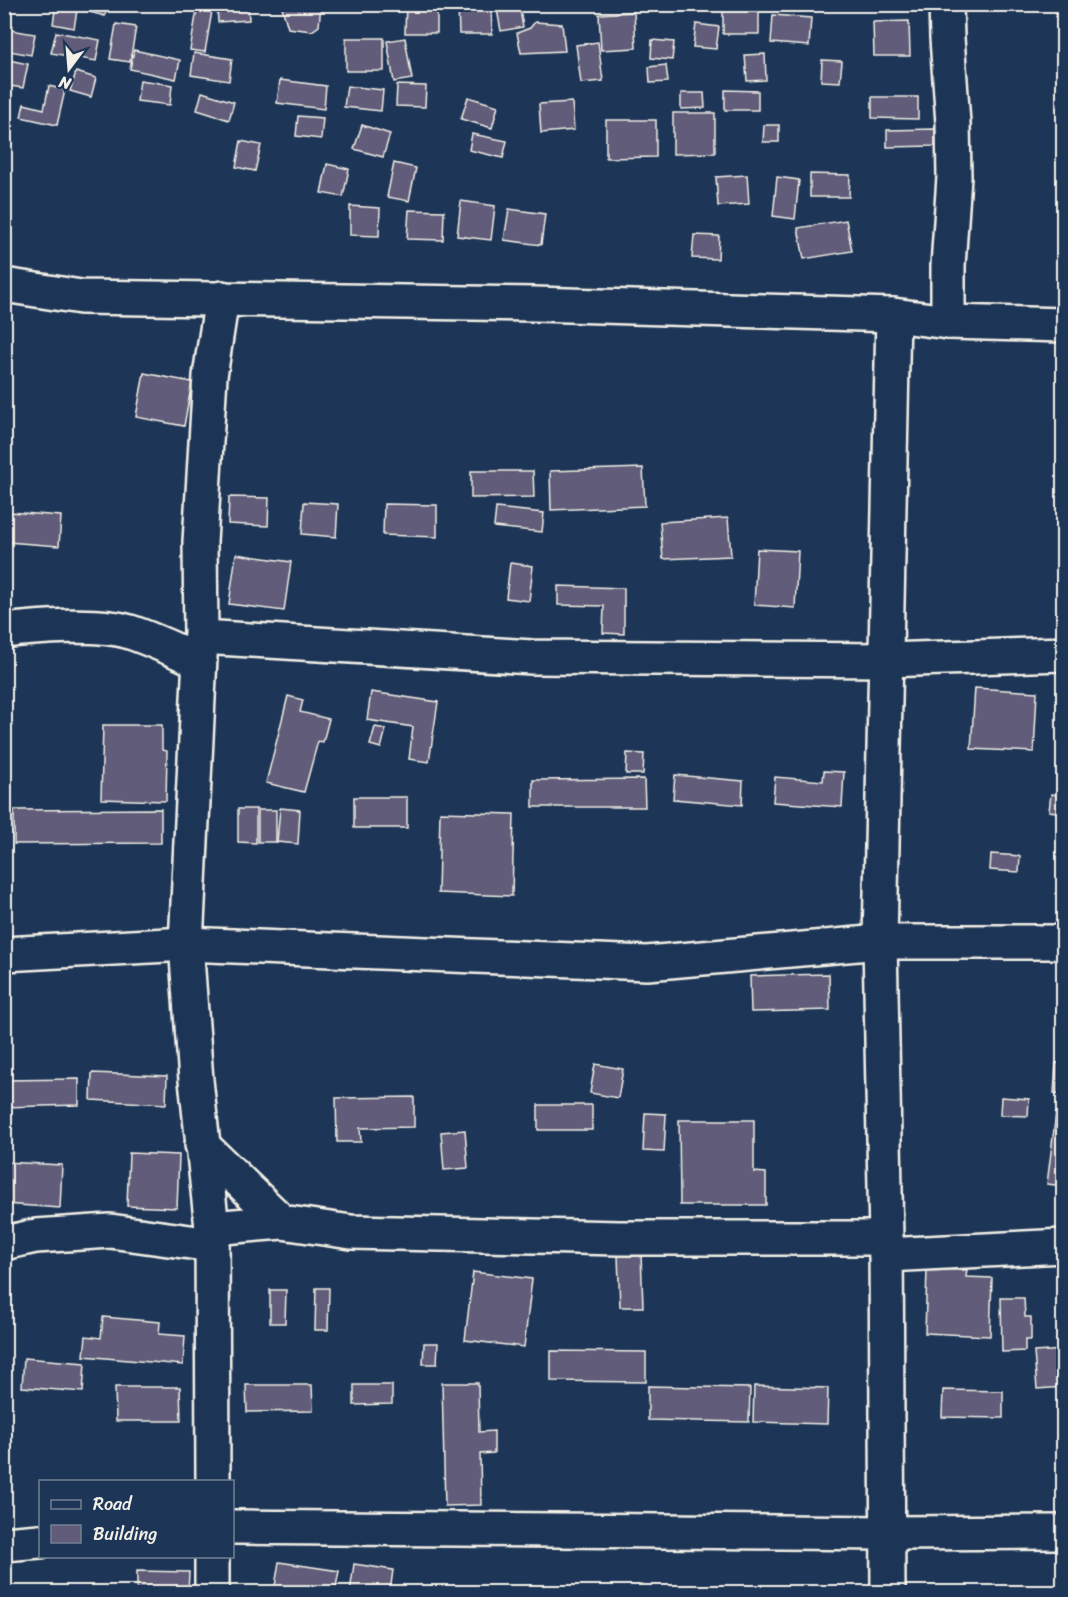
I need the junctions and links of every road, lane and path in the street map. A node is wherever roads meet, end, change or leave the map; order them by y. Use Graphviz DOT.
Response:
graph roads {
  1 [pos="946,4"];
  2 [pos="4,285"];
  3 [pos="222,298"];
  4 [pos="893,315"];
  5 [pos="948,322"];
  6 [pos="1064,325"];
  7 [pos="4,631"];
  8 [pos="200,649"];
  9 [pos="1064,654"];
  10 [pos="886,660"];
  11 [pos="880,942"];
  12 [pos="1064,942"];
  13 [pos="186,944"];
  14 [pos="4,954"];
  15 [pos="202,1144"];
  16 [pos="282,1222"];
  17 [pos="212,1237"];
  18 [pos="4,1243"];
  19 [pos="886,1246"];
  20 [pos="1064,1246"];
  21 [pos="213,1480"];
  22 [pos="234,1527"];
  23 [pos="1064,1532"];
  24 [pos="888,1533"];
  25 [pos="39,1541"];
  26 [pos="4,1544"];
  27 [pos="212,1558"];
  28 [pos="212,1593"];
  29 [pos="888,1593"];
  1 -- 5 [label="street"];
  2 -- 3 [label="street"];
  3 -- 4 [label="street"];
  3 -- 8 [label="street"];
  4 -- 5 [label="street"];
  4 -- 10 [label="street"];
  5 -- 6 [label="street"];
  7 -- 8 [label="street"];
  8 -- 10 [label="street"];
  8 -- 13 [label="street"];
  9 -- 10 [label="street"];
  10 -- 11 [label="street"];
  11 -- 12 [label="street"];
  11 -- 13 [label="street"];
  11 -- 19 [label="street"];
  13 -- 14 [label="street"];
  13 -- 15 [label="street"];
  15 -- 16 [label="street"];
  15 -- 17 [label="street"];
  16 -- 17 [label="street"];
  16 -- 19 [label="street"];
  17 -- 18 [label="street"];
  17 -- 21 [label="street"];
  19 -- 20 [label="street"];
  19 -- 24 [label="street"];
  22 -- 24 [label="street"];
  23 -- 24 [label="street"];
  24 -- 29 [label="street"];
  25 -- 26 [label="street"];
  27 -- 28 [label="street"];
}
